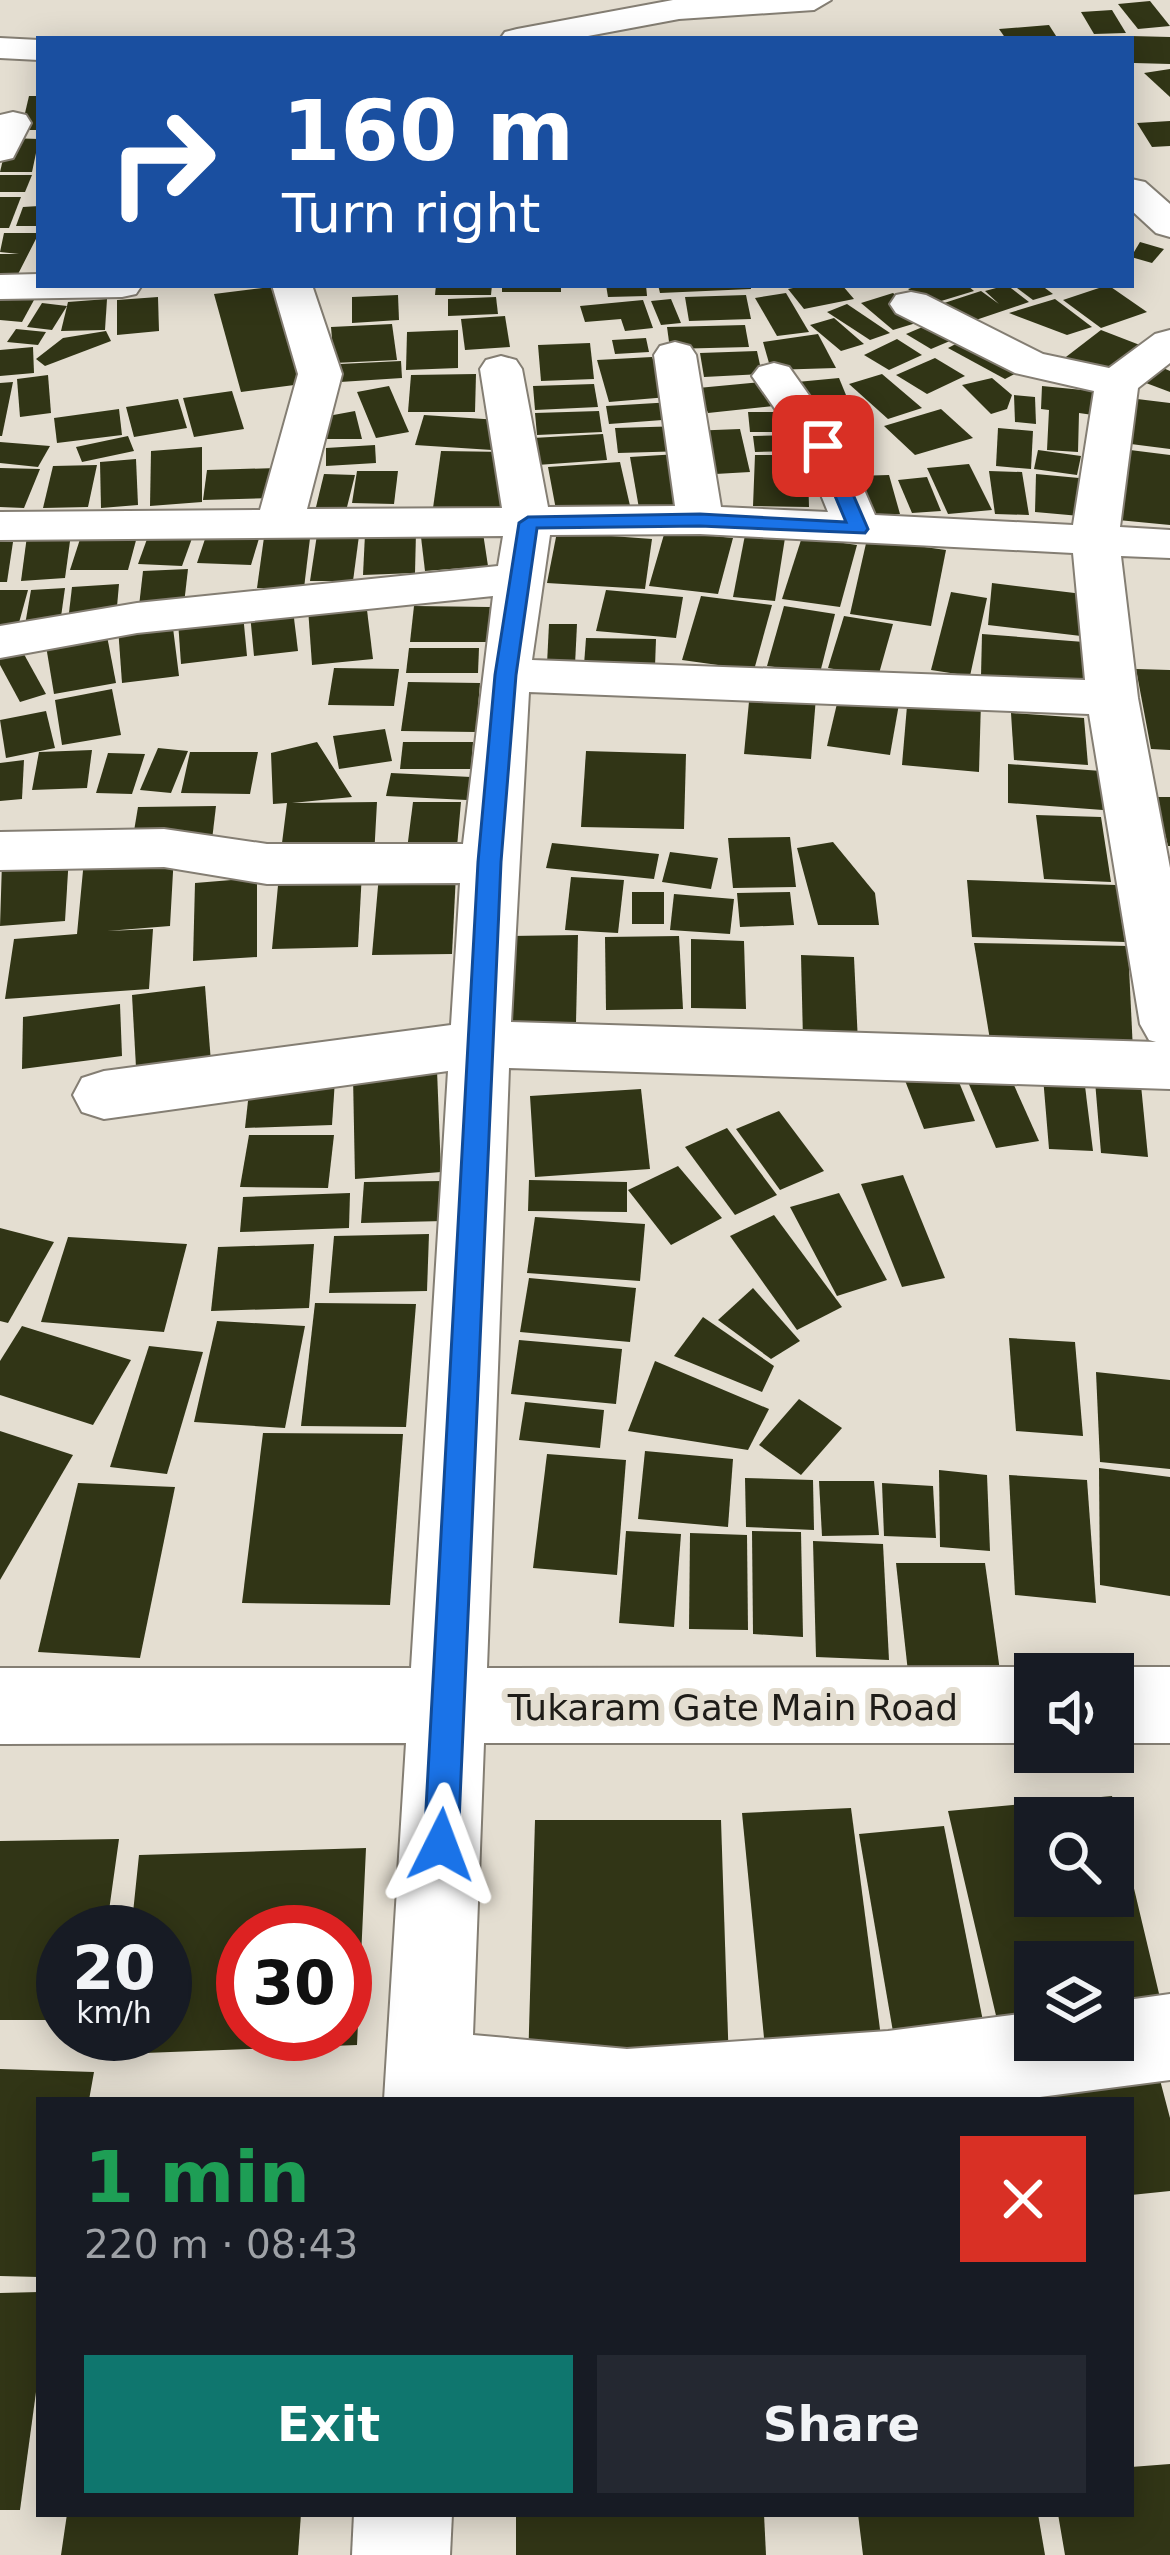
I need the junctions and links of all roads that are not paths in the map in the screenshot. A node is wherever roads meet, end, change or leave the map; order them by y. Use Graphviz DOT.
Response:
graph roads {
  1 [pos="814,0"];
  2 [pos="534,36"];
  3 [pos="0,48"];
  4 [pos="36,50"];
  5 [pos="1134,193"];
  6 [pos="1170,225"];
  7 [pos="1170,235"];
  8 [pos="1134,237"];
  9 [pos="36,286"];
  10 [pos="0,287"];
  11 [pos="293,288"];
  12 [pos="911,304"];
  13 [pos="1170,343"];
  14 [pos="675,355"];
  15 [pos="501,369"];
  16 [pos="774,376"];
  17 [pos="1117,383"];
  18 [pos="700,520"];
  19 [pos="280,522"];
  20 [pos="0,526"];
  21 [pos="858,529"];
  22 [pos="1095,537"];
  23 [pos="1170,544"];
  24 [pos="524,550"];
  25 [pos="0,642"];
  26 [pos="506,675"];
  27 [pos="1112,698"];
  28 [pos="0,851"];
  29 [pos="489,862"];
  30 [pos="1170,1024"];
  31 [pos="479,1044"];
  32 [pos="1170,1066"];
  33 [pos="104,1095"];
  34 [pos="1134,1705"];
  35 [pos="1170,1705"];
  36 [pos="0,1706"];
  37 [pos="1014,1706"];
  38 [pos="448,1708"];
  39 [pos="1170,2037"];
  40 [pos="428,2087"];
  41 [pos="403,2517"];
  42 [pos="401,2555"];
  1 -- 2 [label="street"];
  3 -- 4 [label="street"];
  5 -- 6 [label="street"];
  7 -- 8 [label="street"];
  9 -- 10 [label="street"];
  11 -- 19 [label="street"];
  12 -- 17 [label="street"];
  13 -- 17 [label="street"];
  14 -- 18 [label="street"];
  15 -- 24 [label="street"];
  16 -- 21 [label="street"];
  17 -- 22 [label="street"];
  18 -- 21 [label="street"];
  18 -- 24 [label="street"];
  19 -- 20 [label="street"];
  19 -- 24 [label="street"];
  21 -- 22 [label="street"];
  22 -- 23 [label="street"];
  22 -- 27 [label="street"];
  24 -- 25 [label="street"];
  24 -- 26 [label="street"];
  26 -- 27 [label="street"];
  26 -- 29 [label="street"];
  27 -- 30 [label="street"];
  28 -- 29 [label="street"];
  29 -- 31 [label="street"];
  31 -- 32 [label="street"];
  31 -- 33 [label="street"];
  31 -- 38 [label="street"];
  34 -- 35 [label="street"];
  36 -- 38 [label="street, Tukaram Gate Main Road"];
  37 -- 38 [label="street, Tukaram Gate Main Road"];
  38 -- 40 [label="street"];
  39 -- 40 [label="street"];
  41 -- 42 [label="street"];
}
